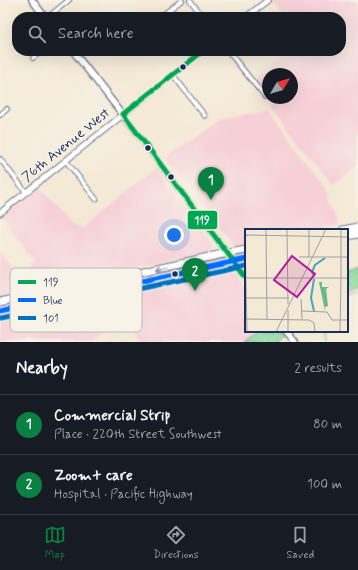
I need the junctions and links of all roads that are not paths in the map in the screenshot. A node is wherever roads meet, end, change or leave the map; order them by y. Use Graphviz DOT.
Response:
graph roads {
  1 [pos="32,0"];
  2 [pos="69,0"];
  3 [pos="182,0"];
  4 [pos="190,0"];
  5 [pos="268,0"];
  6 [pos="42,12"];
  7 [pos="53,12"];
  8 [pos="166,12"];
  9 [pos="199,12"];
  10 [pos="252,12"];
  11 [pos="36,56"];
  12 [pos="77,56"];
  13 [pos="197,56"];
  14 [pos="232,56"];
  15 [pos="33,58"];
  16 [pos="173,75"];
  17 [pos="262,94"];
  18 [pos="7,109"];
  19 [pos="123,114"];
  20 [pos="0,115"];
  21 [pos="205,116"];
  22 [pos="0,159"];
  23 [pos="66,161"];
  24 [pos="26,192"];
  25 [pos="96,199"];
  26 [pos="0,213"];
  27 [pos="358,227"];
  28 [pos="348,229"];
  29 [pos="358,234"];
  30 [pos="348,236"];
  31 [pos="245,250"];
  32 [pos="228,254"];
  33 [pos="245,258"];
  34 [pos="233,261"];
  35 [pos="142,273"];
  36 [pos="245,277"];
  37 [pos="142,281"];
  38 [pos="10,300"];
  39 [pos="0,302"];
  40 [pos="10,309"];
  41 [pos="0,311"];
  42 [pos="287,332"];
  43 [pos="295,342"];
  1 -- 6 [label="main road"];
  2 -- 7 [label="street"];
  3 -- 8 [label="street"];
  4 -- 9 [label="street"];
  5 -- 10 [label="street"];
  11 -- 15 [label="street"];
  12 -- 19 [label="main road"];
  13 -- 16 [label="street, 76th Avenue West"];
  14 -- 17 [label="street"];
  16 -- 19 [label="street, 76th Avenue West"];
  16 -- 21 [label="street"];
  18 -- 20 [label="street"];
  19 -- 23 [label="street, 76th Avenue West"];
  19 -- 32 [label="main road"];
  22 -- 24 [label="street"];
  23 -- 24 [label="street, 76th Avenue West"];
  23 -- 25 [label="street"];
  24 -- 26 [label="street, 76th Avenue West"];
  27 -- 28 [label="highway"];
  29 -- 30 [label="highway"];
  31 -- 32 [label="highway"];
  32 -- 34 [label="main road"];
  32 -- 35 [label="highway, one-way"];
  33 -- 34 [label="highway"];
  34 -- 36 [label="main road"];
  34 -- 37 [label="highway"];
  38 -- 39 [label="highway"];
  40 -- 41 [label="highway"];
  42 -- 43 [label="main road"];
}
